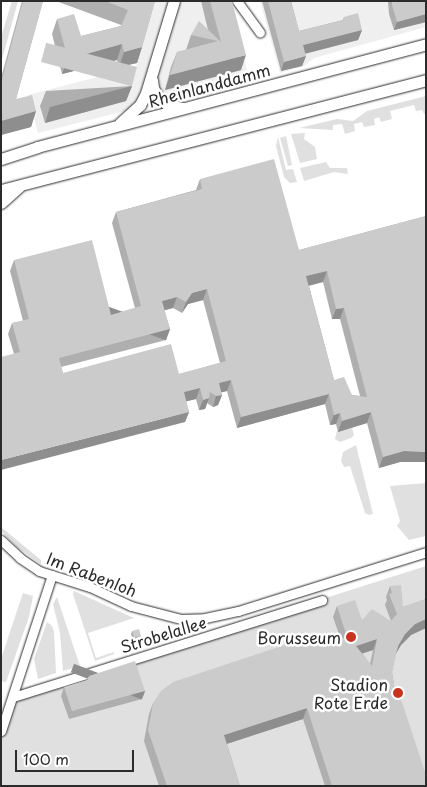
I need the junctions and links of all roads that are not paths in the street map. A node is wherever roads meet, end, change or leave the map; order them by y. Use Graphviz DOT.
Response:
graph roads {
  1 [pos="237,1"];
  2 [pos="173,2"];
  3 [pos="260,32"];
  4 [pos="426,44"];
  5 [pos="152,78"];
  6 [pos="426,80"];
  7 [pos="184,108"];
  8 [pos="117,126"];
  9 [pos="1,159"];
  10 [pos="27,184"];
  11 [pos="1,190"];
  12 [pos="1,203"];
  13 [pos="1,540"];
  14 [pos="426,552"];
  15 [pos="52,575"];
  16 [pos="322,600"];
  17 [pos="181,619"];
  18 [pos="13,697"];
  19 [pos="1,731"];
  1 -- 3 [label="street"];
  2 -- 5 [label="main road"];
  4 -- 7 [label="main road, Rheinlanddamm"];
  5 -- 7 [label="main road"];
  5 -- 8 [label="main road"];
  6 -- 10 [label="main road"];
  7 -- 8 [label="main road, Rheinlanddamm"];
  8 -- 9 [label="main road, Rheinlanddamm"];
  10 -- 11 [label="main road"];
  10 -- 12 [label="main road"];
  13 -- 15 [label="street, Im Rabenloh"];
  14 -- 17 [label="street, Strobelallee"];
  15 -- 17 [label="street, Im Rabenloh"];
  15 -- 18 [label="street"];
  16 -- 18 [label="street, Strobelallee"];
  18 -- 19 [label="street"];
}
